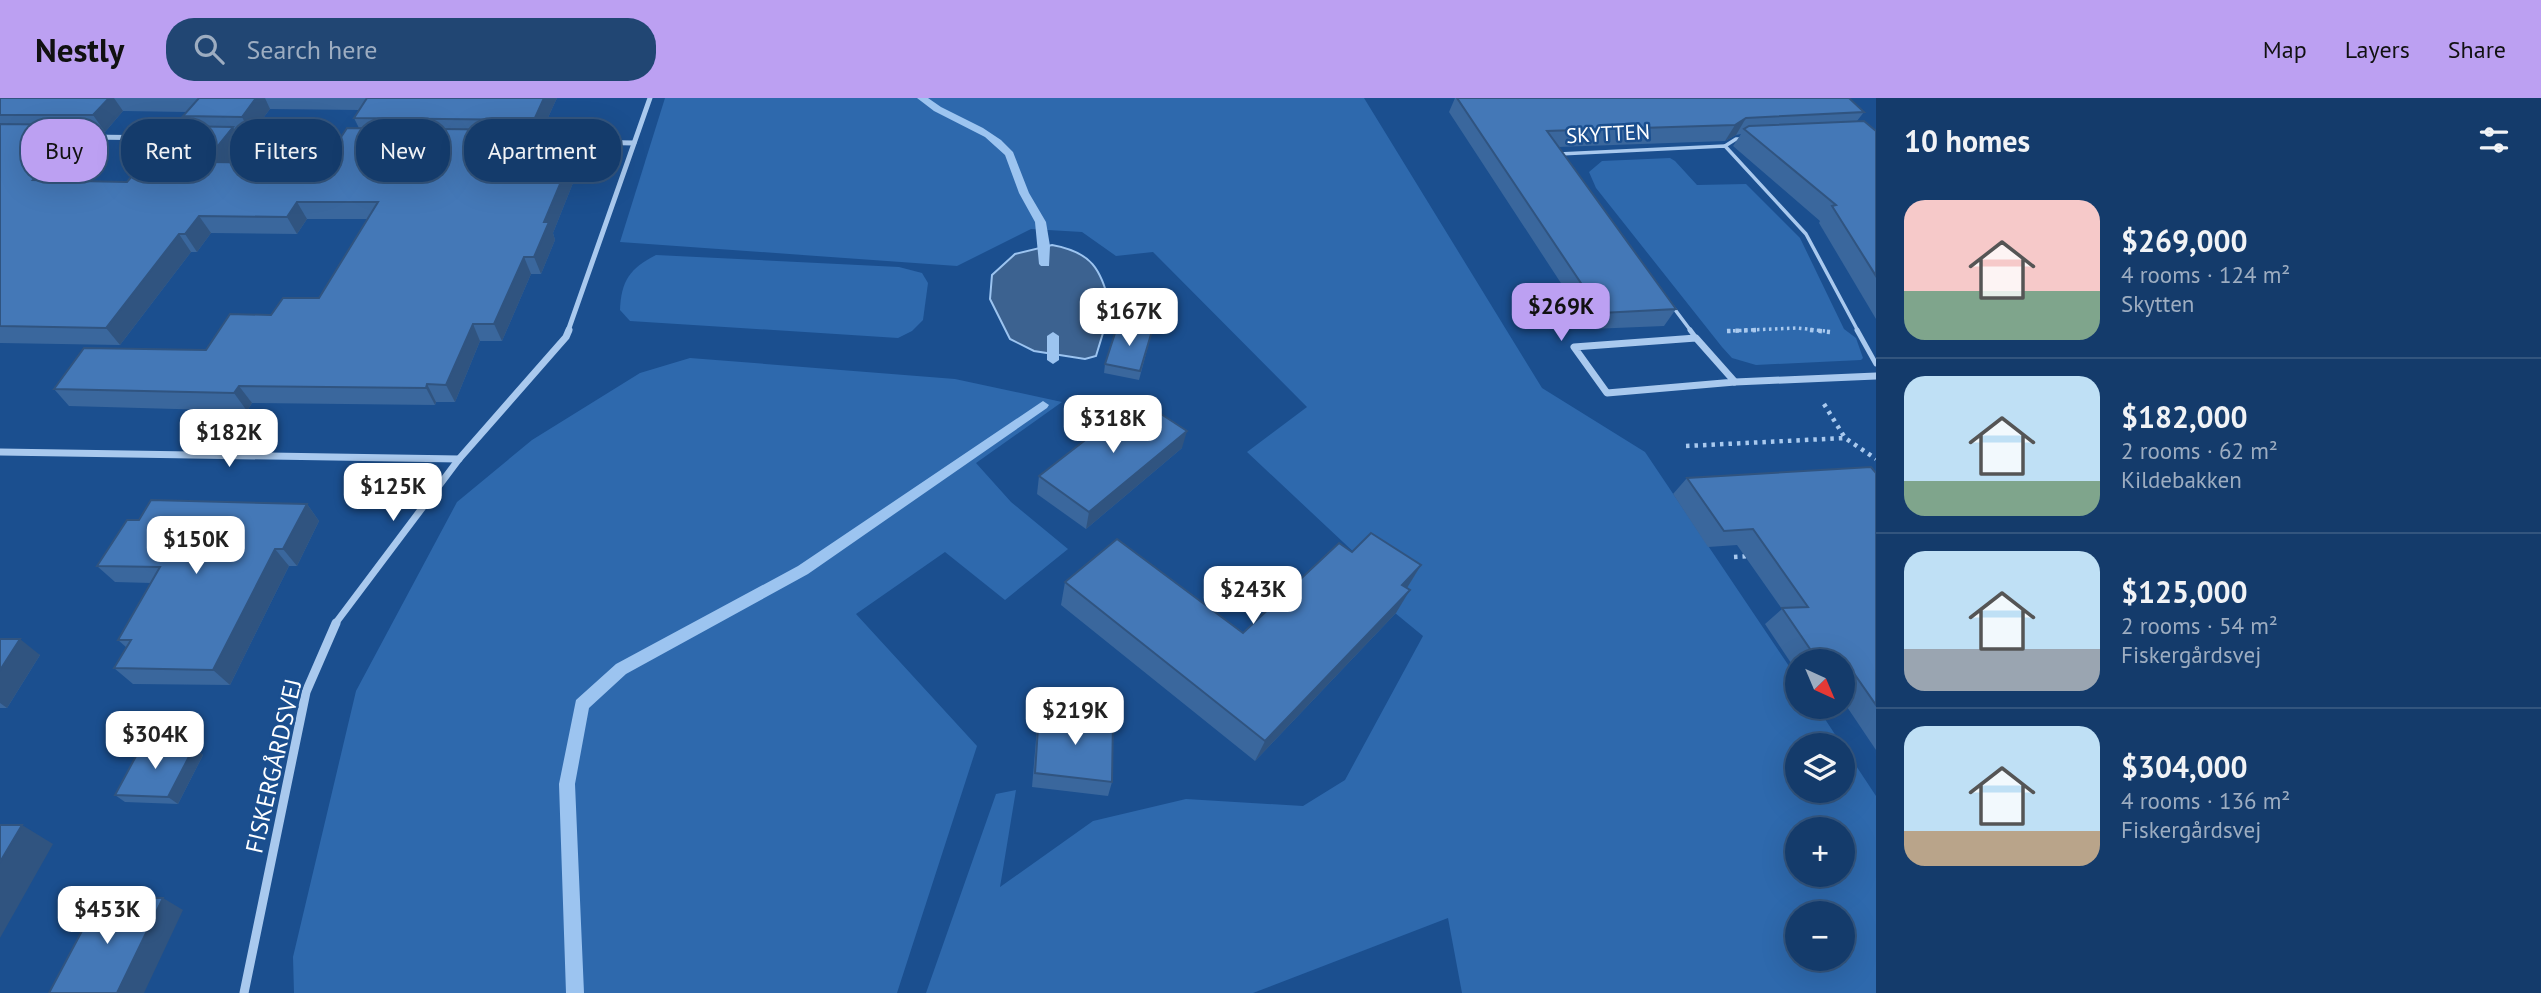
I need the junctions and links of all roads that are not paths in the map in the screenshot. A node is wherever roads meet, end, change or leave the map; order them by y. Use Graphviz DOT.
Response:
graph roads {
  1 [pos="650,98"];
  2 [pos="220,138"];
  3 [pos="1749,139"];
  4 [pos="356,140"];
  5 [pos="621,143"];
  6 [pos="634,143"];
  7 [pos="1725,146"];
  8 [pos="1563,165"];
  9 [pos="1668,301"];
  10 [pos="1694,335"];
  11 [pos="1876,364"];
  12 [pos="1876,376"];
  13 [pos="1735,383"];
  14 [pos="0,452"];
  15 [pos="459,459"];
  16 [pos="244,993"];
  1 -- 6 [label="street, FISKERGÅRDSVEJ"];
  2 -- 4 [label="street"];
  3 -- 7 [label="lane, SKYTTEN"];
  5 -- 6 [label="street"];
  6 -- 15 [label="street, FISKERGÅRDSVEJ"];
  7 -- 8 [label="lane, SKYTTEN"];
  7 -- 11 [label="lane"];
  9 -- 10 [label="lane"];
  10 -- 13 [label="street"];
  10 -- 13 [label="street"];
  12 -- 13 [label="street"];
  14 -- 15 [label="street"];
  15 -- 16 [label="street, FISKERGÅRDSVEJ"];
}
